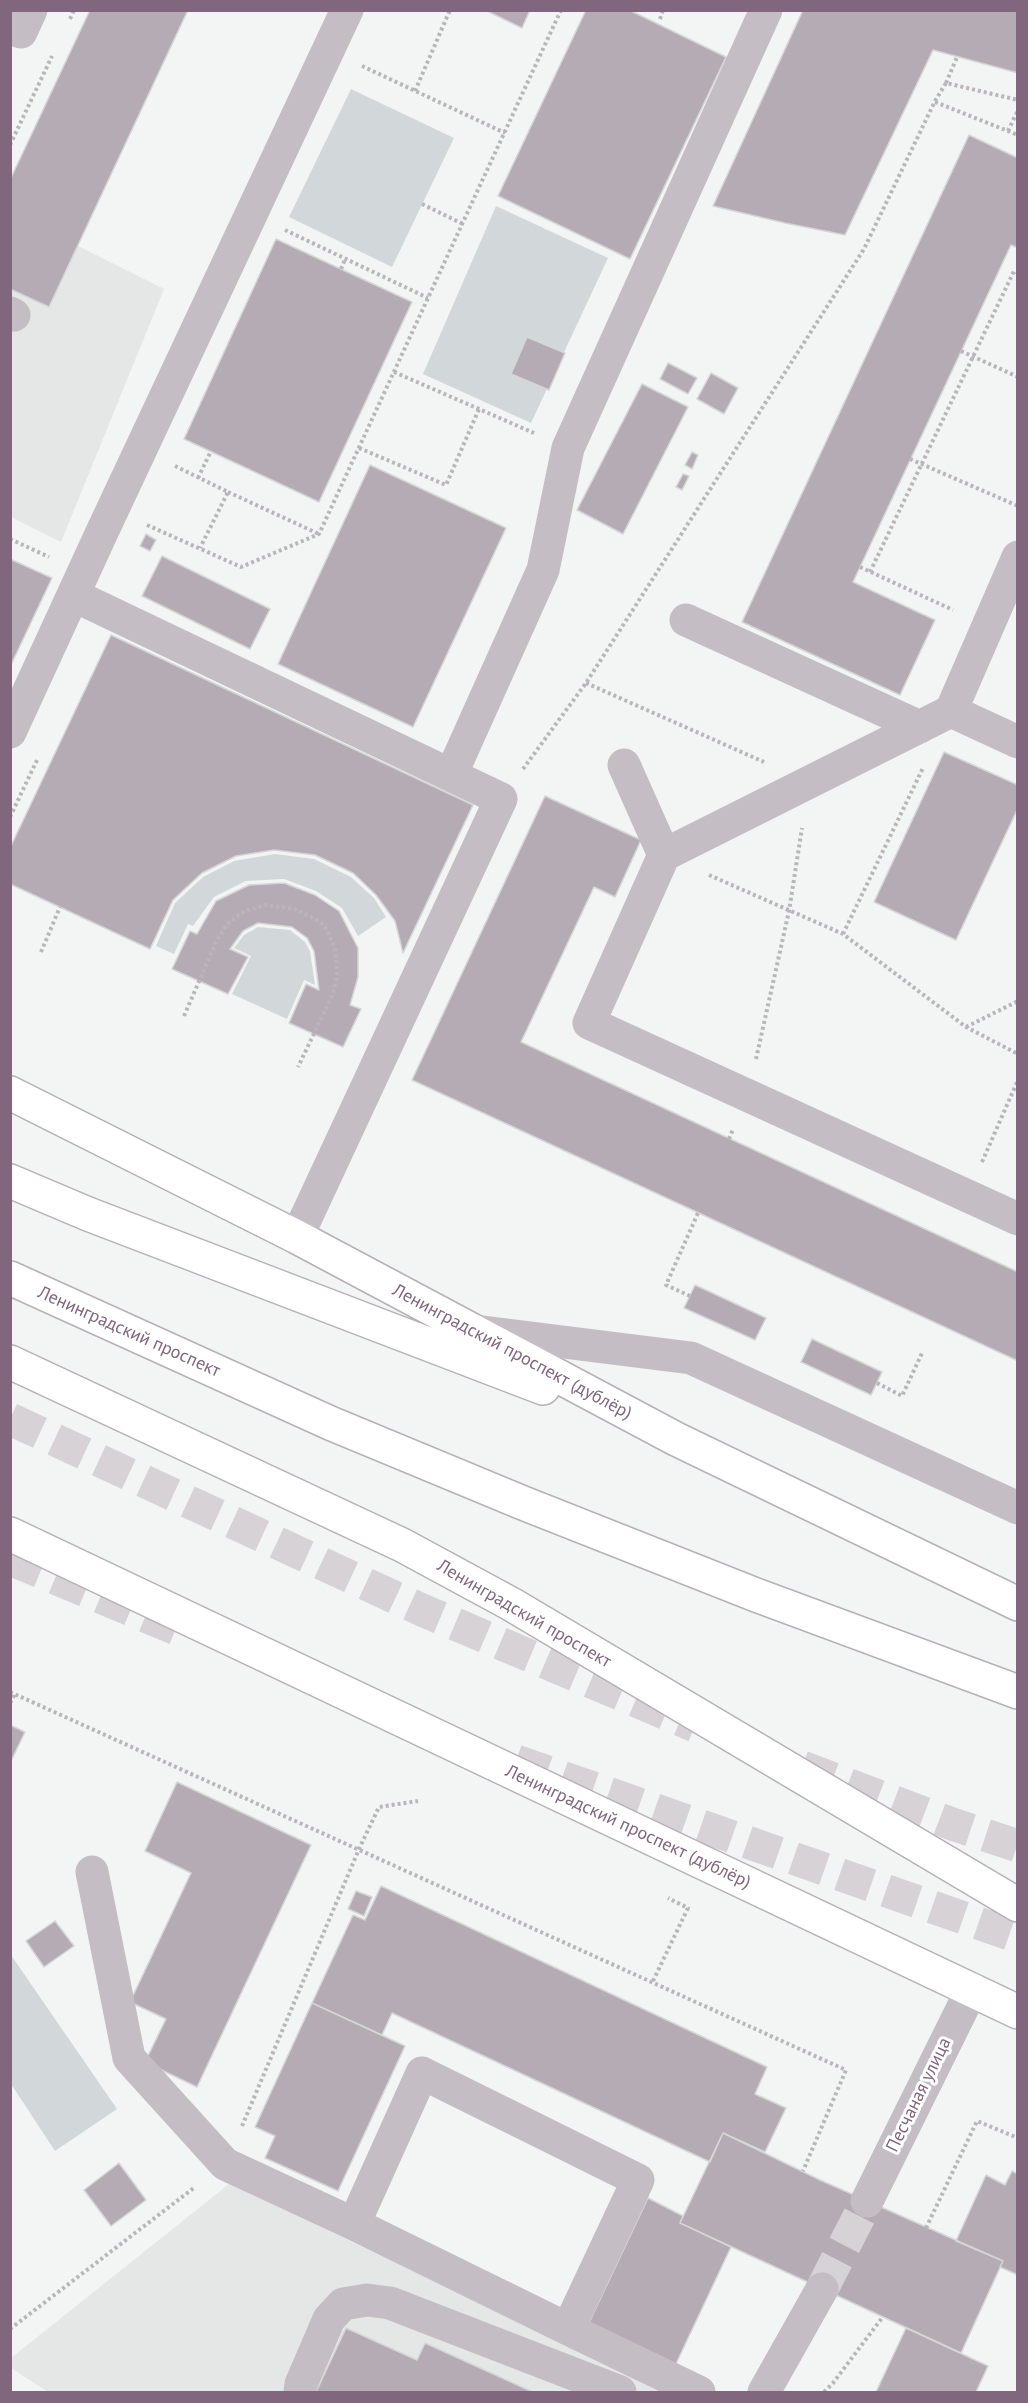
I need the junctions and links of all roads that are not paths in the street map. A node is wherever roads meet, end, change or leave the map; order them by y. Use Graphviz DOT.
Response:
graph roads {
  1 [pos="31,10"];
  2 [pos="347,10"];
  3 [pos="766,10"];
  4 [pos="10,28"];
  5 [pos="1017,557"];
  6 [pos="73,595"];
  7 [pos="686,620"];
  8 [pos="951,711"];
  9 [pos="920,726"];
  10 [pos="10,732"];
  11 [pos="1017,742"];
  12 [pos="624,765"];
  13 [pos="451,775"];
  14 [pos="664,855"];
  15 [pos="10,1093"];
  16 [pos="10,1181"];
  17 [pos="1017,1220"];
  18 [pos="297,1237"];
  19 [pos="10,1278"];
  20 [pos="472,1330"];
  21 [pos="10,1362"];
  22 [pos="676,1440"];
  23 [pos="1017,1508"];
  24 [pos="10,1534"];
  25 [pos="1017,1604"];
  26 [pos="1017,1692"];
  27 [pos="92,1872"];
  28 [pos="1017,1905"];
  29 [pos="972,1989"];
  30 [pos="1017,2012"];
  31 [pos="867,2201"];
  32 [pos="354,2224"];
  33 [pos="822,2289"];
  34 [pos="568,2329"];
  35 [pos="608,2390"];
  36 [pos="300,2392"];
  37 [pos="699,2392"];
  38 [pos="764,2392"];
  1 -- 4 [label="street"];
  2 -- 6 [label="street"];
  3 -- 13 [label="street"];
  5 -- 8 [label="street"];
  6 -- 10 [label="street"];
  6 -- 13 [label="street"];
  7 -- 9 [label="street"];
  8 -- 9 [label="street"];
  8 -- 11 [label="street"];
  9 -- 14 [label="street"];
  12 -- 14 [label="street"];
  13 -- 18 [label="street"];
  14 -- 17 [label="street"];
  15 -- 18 [label="main road, Ленинградский проспект (дублёр)"];
  16 -- 22 [label="main road"];
  18 -- 20 [label="main road, Ленинградский проспект (дублёр)"];
  19 -- 26 [label="main road, Ленинградский проспект"];
  20 -- 22 [label="main road, Ленинградский проспект (дублёр)"];
  20 -- 23 [label="street"];
  21 -- 28 [label="main road, Ленинградский проспект"];
  22 -- 25 [label="main road, Ленинградский проспект (дублёр)"];
  24 -- 29 [label="main road, Ленинградский проспект (дублёр)"];
  27 -- 32 [label="street"];
  29 -- 30 [label="main road, Ленинградский проспект (дублёр)"];
  29 -- 31 [label="street, Песчаная улица"];
  32 -- 34 [label="street"];
  32 -- 34 [label="street"];
  33 -- 38 [label="street"];
  34 -- 37 [label="street"];
  35 -- 36 [label="street"];
}
